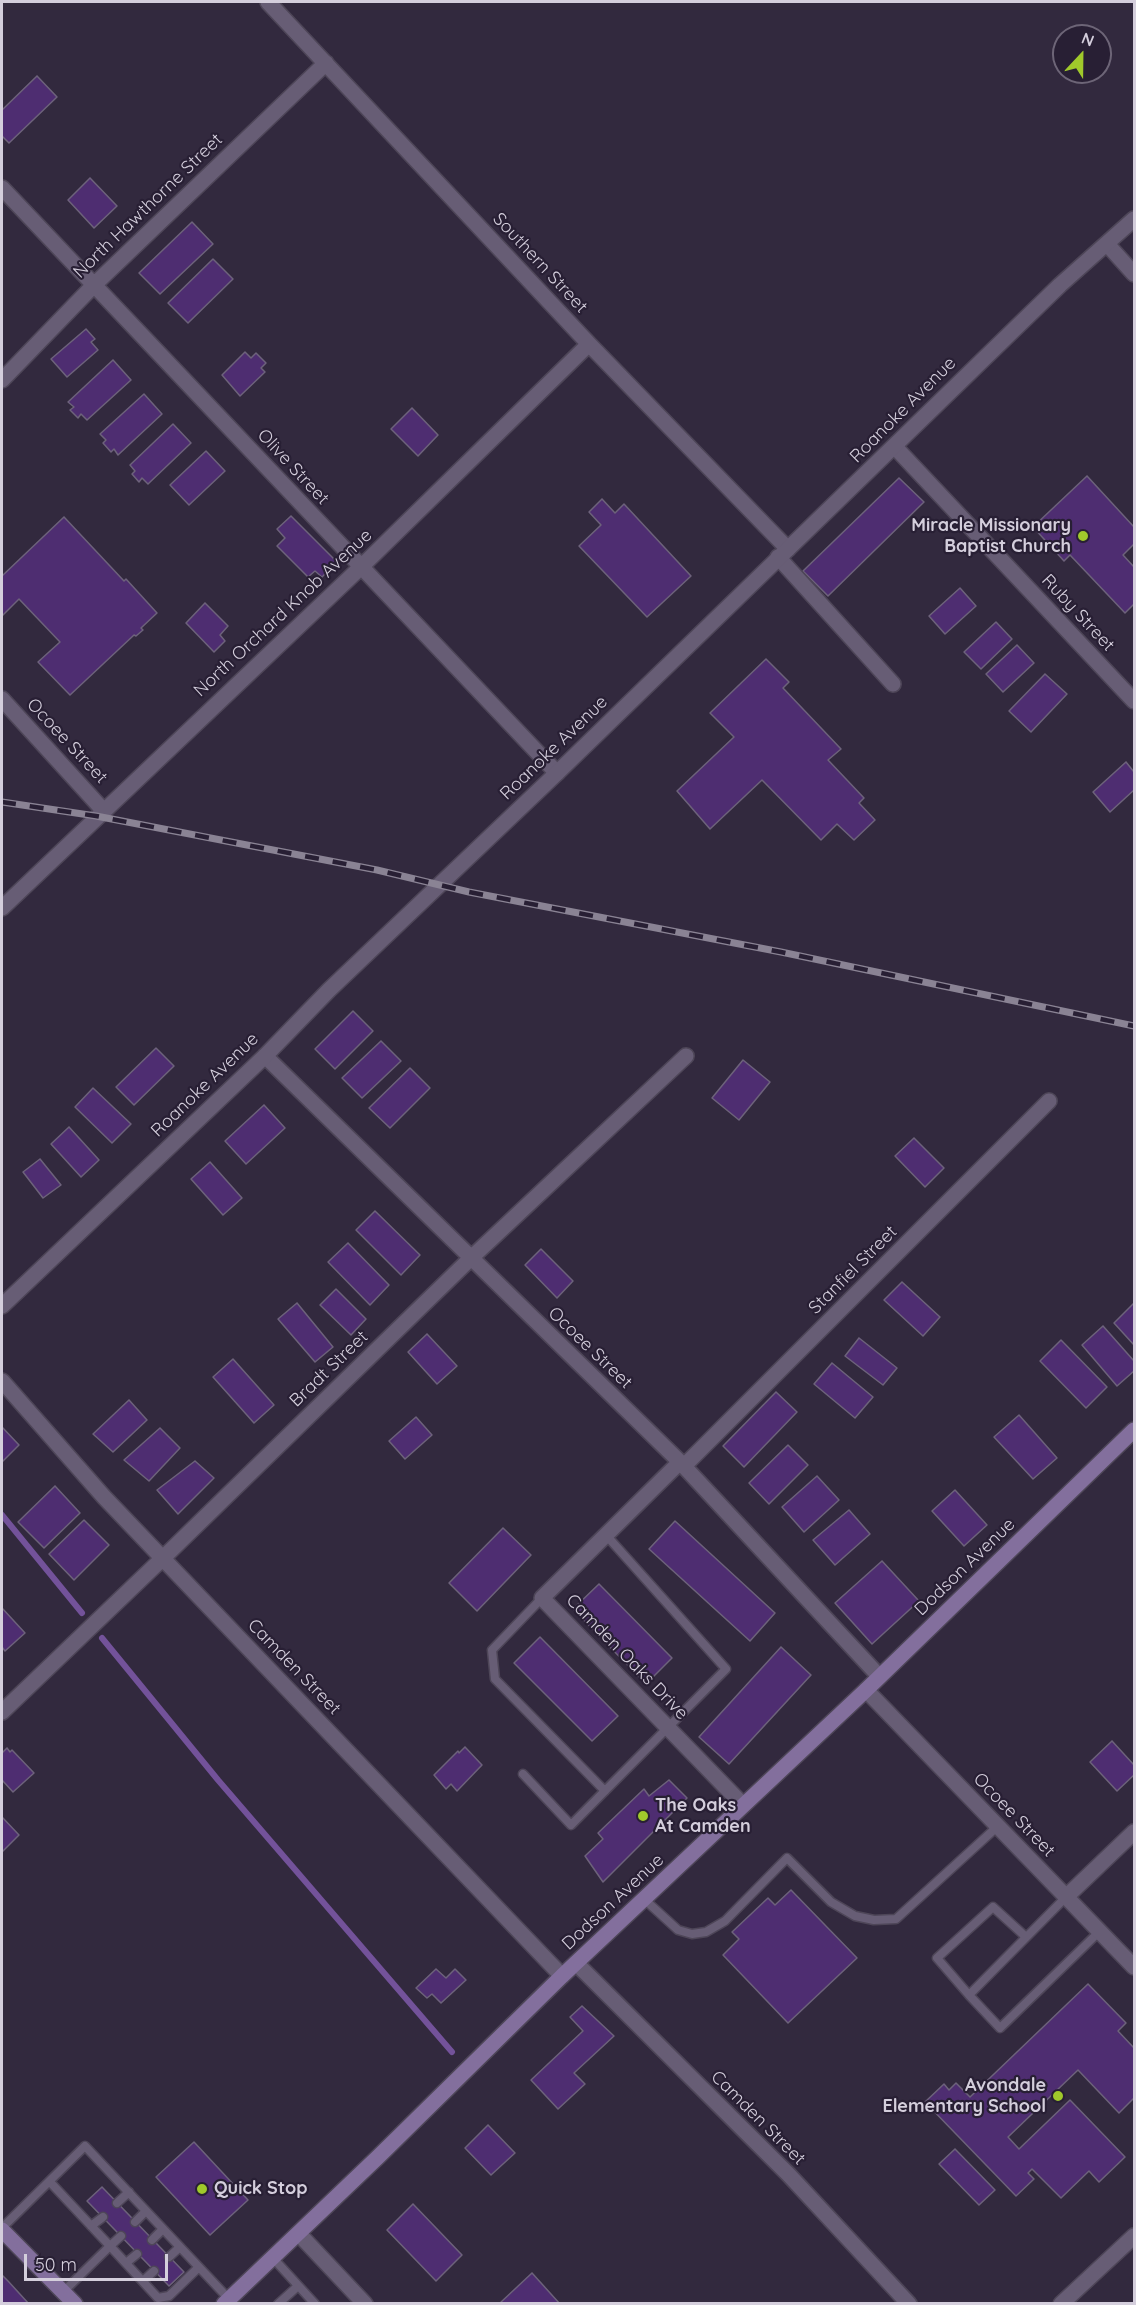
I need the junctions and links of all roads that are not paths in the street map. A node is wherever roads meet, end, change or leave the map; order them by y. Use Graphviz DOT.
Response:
graph roads {
  1 [pos="268,2"];
  2 [pos="326,63"];
  3 [pos="2,188"];
  4 [pos="1134,219"];
  5 [pos="1107,244"];
  6 [pos="1134,274"];
  7 [pos="94,285"];
  8 [pos="589,344"];
  9 [pos="2,380"];
  10 [pos="895,447"];
  11 [pos="783,553"];
  12 [pos="361,567"];
  13 [pos="893,684"];
  14 [pos="2,699"];
  15 [pos="1134,701"];
  16 [pos="557,773"];
  17 [pos="103,810"];
  18 [pos="2,908"];
  19 [pos="265,1056"];
  20 [pos="686,1056"];
  21 [pos="1049,1101"];
  22 [pos="470,1259"];
  23 [pos="2,1306"];
  24 [pos="2,1381"];
  25 [pos="1134,1430"];
  26 [pos="682,1464"];
  27 [pos="606,1534"];
  28 [pos="163,1558"];
  29 [pos="542,1598"];
  30 [pos="879,1676"];
  31 [pos="866,1690"];
  32 [pos="2,1712"];
  33 [pos="668,1727"];
  34 [pos="523,1774"];
  35 [pos="605,1791"];
  36 [pos="743,1805"];
  37 [pos="998,1826"];
  38 [pos="1134,1832"];
  39 [pos="1066,1897"];
  40 [pos="644,1899"];
  41 [pos="1100,1931"];
  42 [pos="1026,1937"];
  43 [pos="576,1963"];
  44 [pos="1134,1967"];
  45 [pos="562,1976"];
  46 [pos="969,1995"];
  47 [pos="50,2182"];
  48 [pos="129,2192"];
  49 [pos="117,2203"];
  50 [pos="146,2211"];
  51 [pos="103,2217"];
  52 [pos="135,2222"];
  53 [pos="91,2226"];
  54 [pos="2,2229"];
  55 [pos="163,2229"];
  56 [pos="299,2234"];
  57 [pos="121,2236"];
  58 [pos="1134,2236"];
  59 [pos="152,2240"];
  60 [pos="110,2246"];
  61 [pos="180,2247"];
  62 [pos="137,2254"];
  63 [pos="169,2257"];
  64 [pos="273,2258"];
  65 [pos="126,2264"];
  66 [pos="199,2266"];
  67 [pos="154,2271"];
  68 [pos="143,2281"];
  69 [pos="298,2286"];
  70 [pos="63,2292"];
  71 [pos="226,2301"];
  72 [pos="75,2304"];
  73 [pos="278,2304"];
  74 [pos="315,2304"];
  75 [pos="365,2304"];
  76 [pos="909,2304"];
  77 [pos="1061,2304"];
  1 -- 2 [label="street, Southern Street"];
  2 -- 7 [label="street, North Hawthorne Street"];
  2 -- 8 [label="street, Southern Street"];
  3 -- 7 [label="street, Olive Street"];
  4 -- 5 [label="street, Roanoke Avenue"];
  5 -- 6 [label="street"];
  5 -- 10 [label="street, Roanoke Avenue"];
  7 -- 9 [label="street, North Hawthorne Street"];
  7 -- 12 [label="street, Olive Street"];
  8 -- 11 [label="street, Southern Street"];
  8 -- 12 [label="street, North Orchard Knob Avenue"];
  10 -- 11 [label="street, Roanoke Avenue"];
  10 -- 15 [label="street, Ruby Street"];
  11 -- 13 [label="street, Southern Street"];
  11 -- 16 [label="street, Roanoke Avenue"];
  12 -- 16 [label="street, Olive Street"];
  12 -- 17 [label="street, North Orchard Knob Avenue"];
  14 -- 17 [label="street, Ocoee Street"];
  16 -- 19 [label="street, Roanoke Avenue"];
  17 -- 18 [label="street, North Orchard Knob Avenue"];
  19 -- 22 [label="street, Ocoee Street"];
  19 -- 23 [label="street, Roanoke Avenue"];
  20 -- 22 [label="street, Bradt Street"];
  21 -- 26 [label="street, Stanfiel Street"];
  22 -- 26 [label="street, Ocoee Street"];
  22 -- 28 [label="street, Bradt Street"];
  24 -- 28 [label="street, Camden Street"];
  25 -- 30 [label="main road, Dodson Avenue"];
  26 -- 27 [label="street, Camden Oaks Drive"];
  26 -- 30 [label="street, Ocoee Street"];
  27 -- 29 [label="street, Camden Oaks Drive"];
  27 -- 33 [label="lane"];
  28 -- 32 [label="street, Bradt Street"];
  28 -- 45 [label="street, Camden Street"];
  29 -- 33 [label="street, Camden Oaks Drive"];
  29 -- 35 [label="lane"];
  30 -- 31 [label="main road, Dodson Avenue"];
  31 -- 36 [label="main road, Dodson Avenue"];
  31 -- 37 [label="street, Ocoee Street"];
  33 -- 35 [label="lane"];
  33 -- 36 [label="street, Camden Oaks Drive"];
  34 -- 35 [label="lane"];
  36 -- 40 [label="main road, Dodson Avenue"];
  37 -- 39 [label="street, Ocoee Street"];
  37 -- 40 [label="lane"];
  38 -- 39 [label="street"];
  39 -- 41 [label="street, Ocoee Street"];
  39 -- 42 [label="lane"];
  40 -- 43 [label="main road, Dodson Avenue"];
  41 -- 44 [label="street, Ocoee Street"];
  41 -- 46 [label="lane"];
  42 -- 46 [label="lane"];
  42 -- 46 [label="lane"];
  43 -- 45 [label="main road, Dodson Avenue"];
  43 -- 76 [label="street, Camden Street"];
  45 -- 56 [label="main road, Dodson Avenue"];
  47 -- 48 [label="lane"];
  47 -- 53 [label="lane"];
  47 -- 54 [label="lane"];
  48 -- 49 [label="lane"];
  48 -- 50 [label="lane"];
  50 -- 52 [label="lane"];
  50 -- 55 [label="lane"];
  51 -- 53 [label="lane"];
  53 -- 60 [label="lane"];
  54 -- 70 [label="main road"];
  55 -- 59 [label="lane"];
  55 -- 61 [label="lane"];
  56 -- 64 [label="main road, Dodson Avenue"];
  56 -- 75 [label="street"];
  57 -- 60 [label="lane"];
  58 -- 77 [label="street"];
  60 -- 65 [label="lane"];
  60 -- 70 [label="lane"];
  61 -- 63 [label="lane"];
  61 -- 66 [label="lane"];
  62 -- 65 [label="lane"];
  64 -- 69 [label="lane"];
  64 -- 71 [label="main road, Dodson Avenue"];
  65 -- 68 [label="lane"];
  66 -- 68 [label="lane"];
  66 -- 71 [label="lane"];
  67 -- 68 [label="lane"];
  69 -- 73 [label="lane"];
  69 -- 74 [label="lane"];
  70 -- 72 [label="main road"];
}
